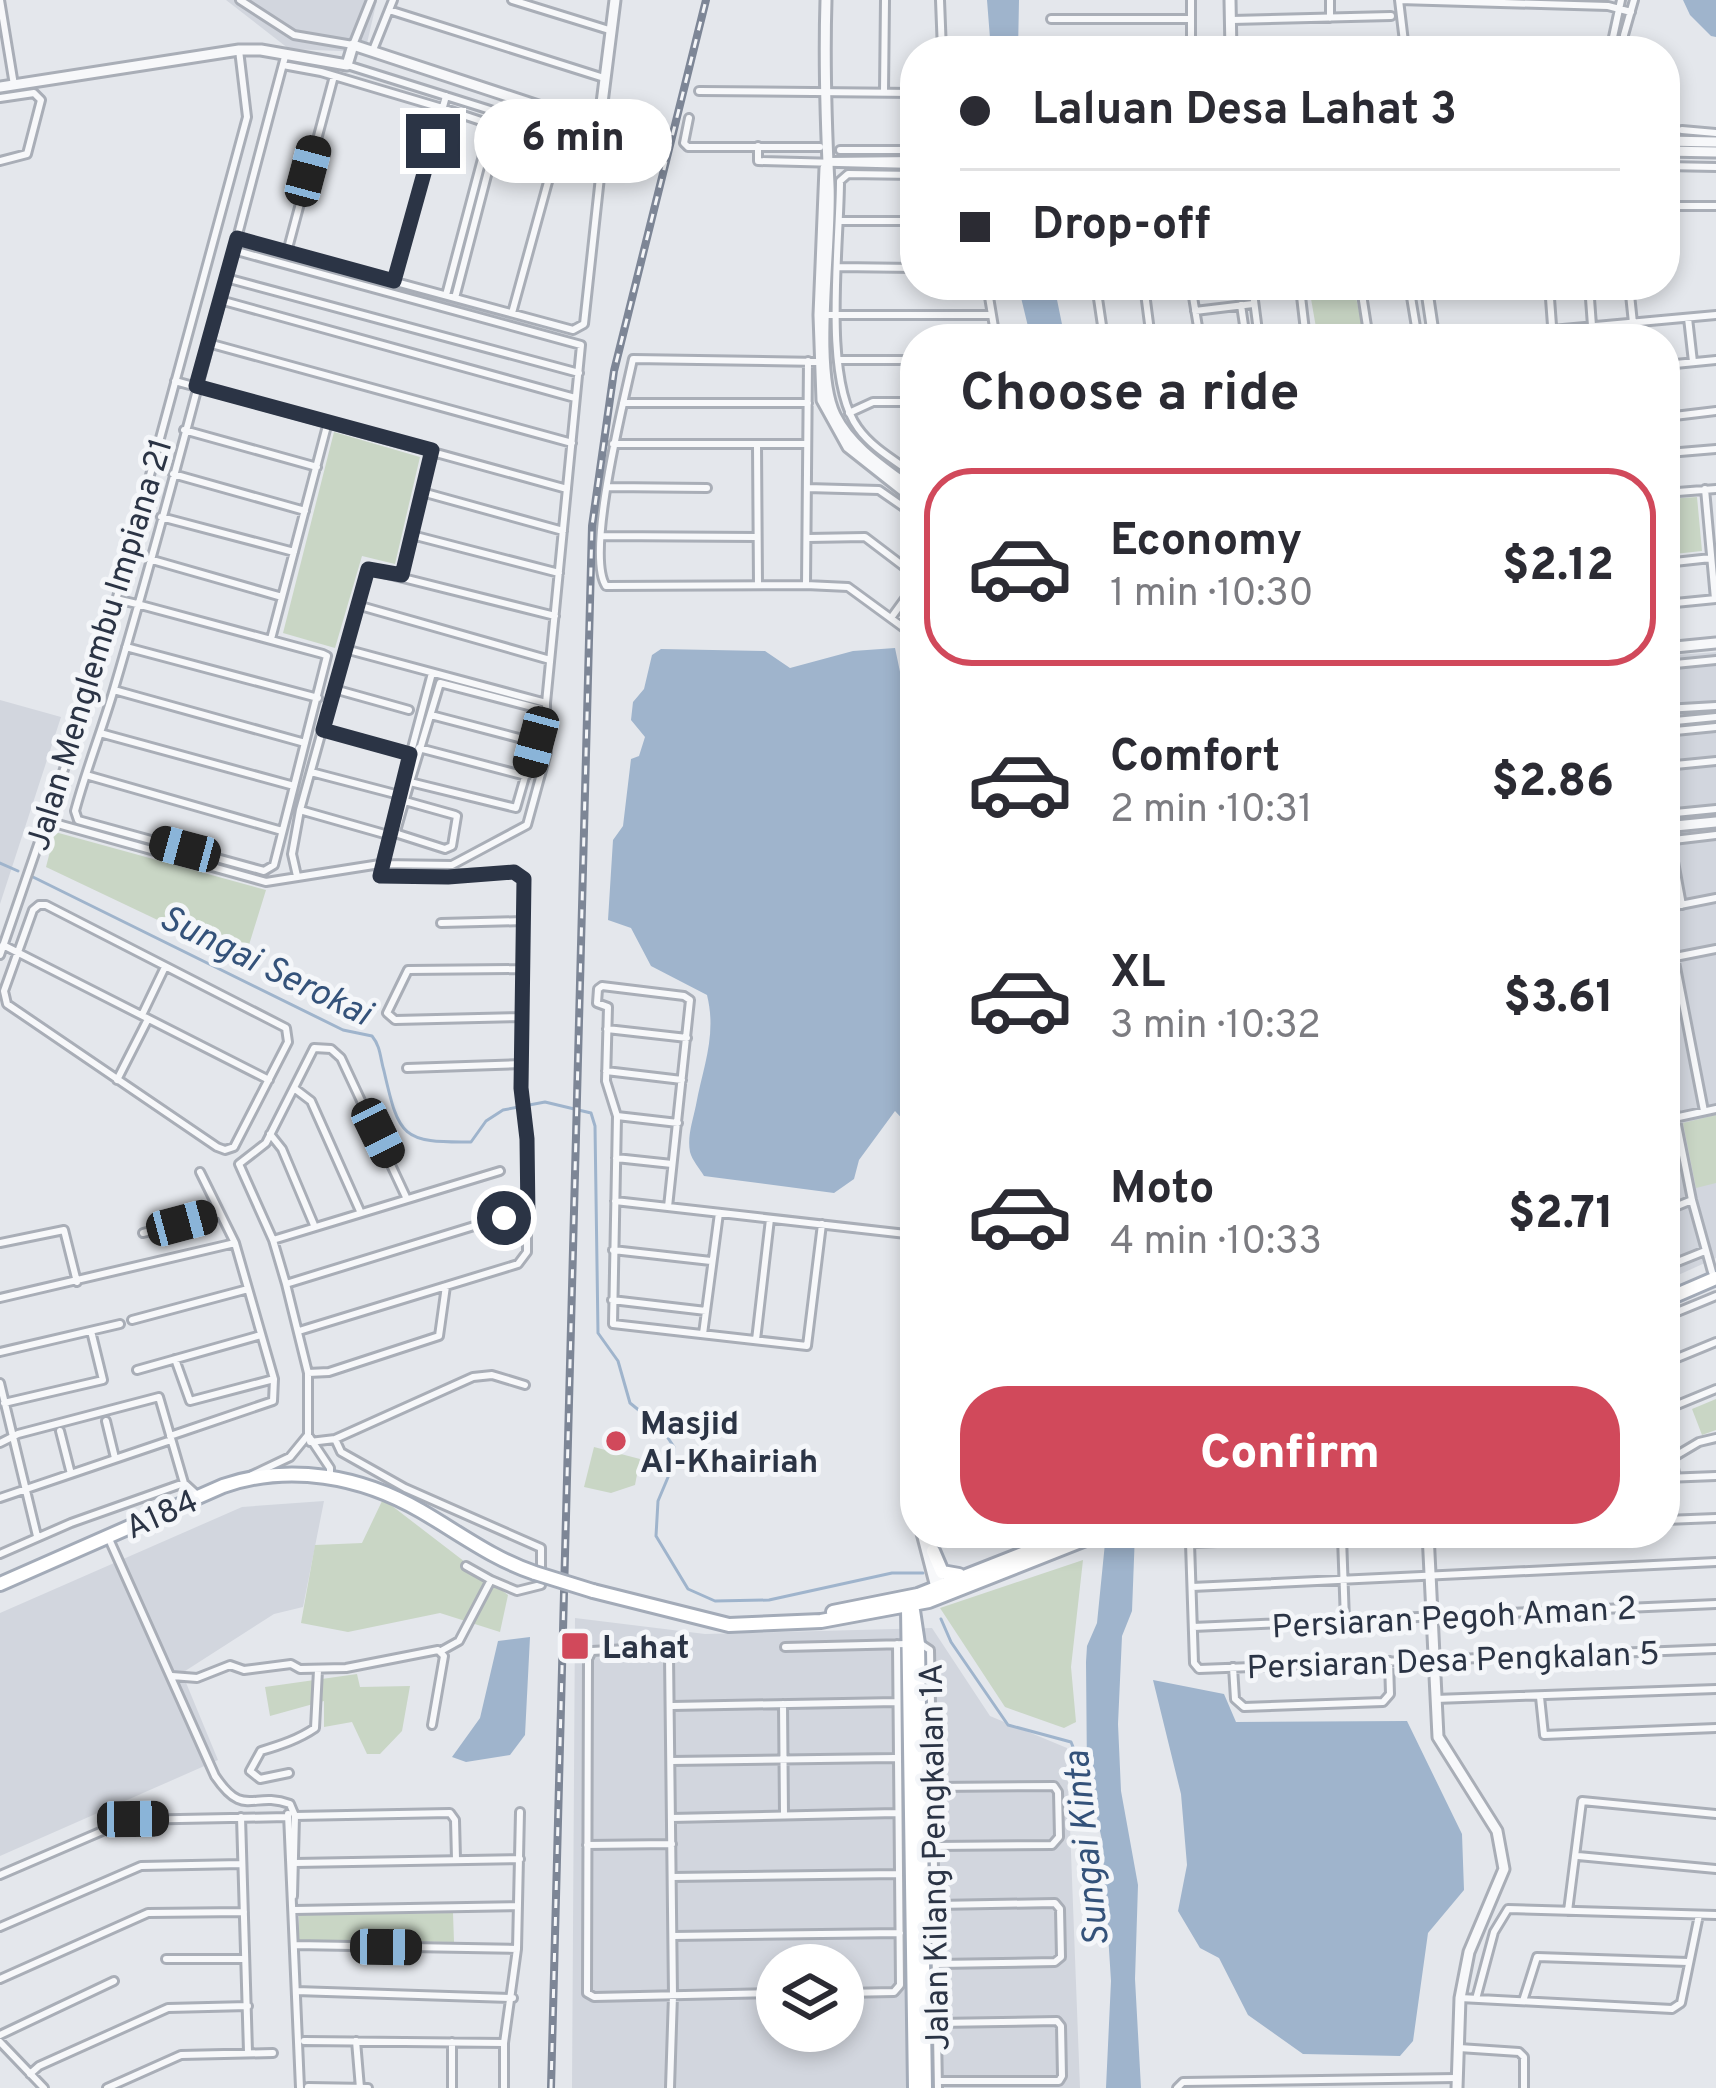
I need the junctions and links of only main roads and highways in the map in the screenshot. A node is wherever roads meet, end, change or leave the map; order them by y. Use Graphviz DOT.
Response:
graph roads {
  1 [pos="1715,1273"];
  2 [pos="1680,1288"];
  3 [pos="931,1548"];
  4 [pos="1052,1548"];
  5 [pos="1053,1548"];
  6 [pos="984,1575"];
  7 [pos="0,1584"];
  8 [pos="926,1595"];
  9 [pos="880,1613"];
  10 [pos="791,1622"];
  11 [pos="908,1642"];
  12 [pos="926,2023"];
  13 [pos="934,2086"];
  14 [pos="915,2088"];
  1 -- 2 [label="main road"];
  3 -- 6 [label="main road"];
  4 -- 6 [label="main road"];
  5 -- 6 [label="main road"];
  6 -- 8 [label="main road"];
  7 -- 10 [label="main road, A184, bridge"];
  8 -- 9 [label="main road"];
  8 -- 10 [label="main road"];
  8 -- 11 [label="main road"];
  8 -- 11 [label="main road"];
  9 -- 10 [label="main road"];
  9 -- 11 [label="main road"];
  11 -- 12 [label="main road"];
  12 -- 13 [label="main road"];
  12 -- 14 [label="main road"];
}
